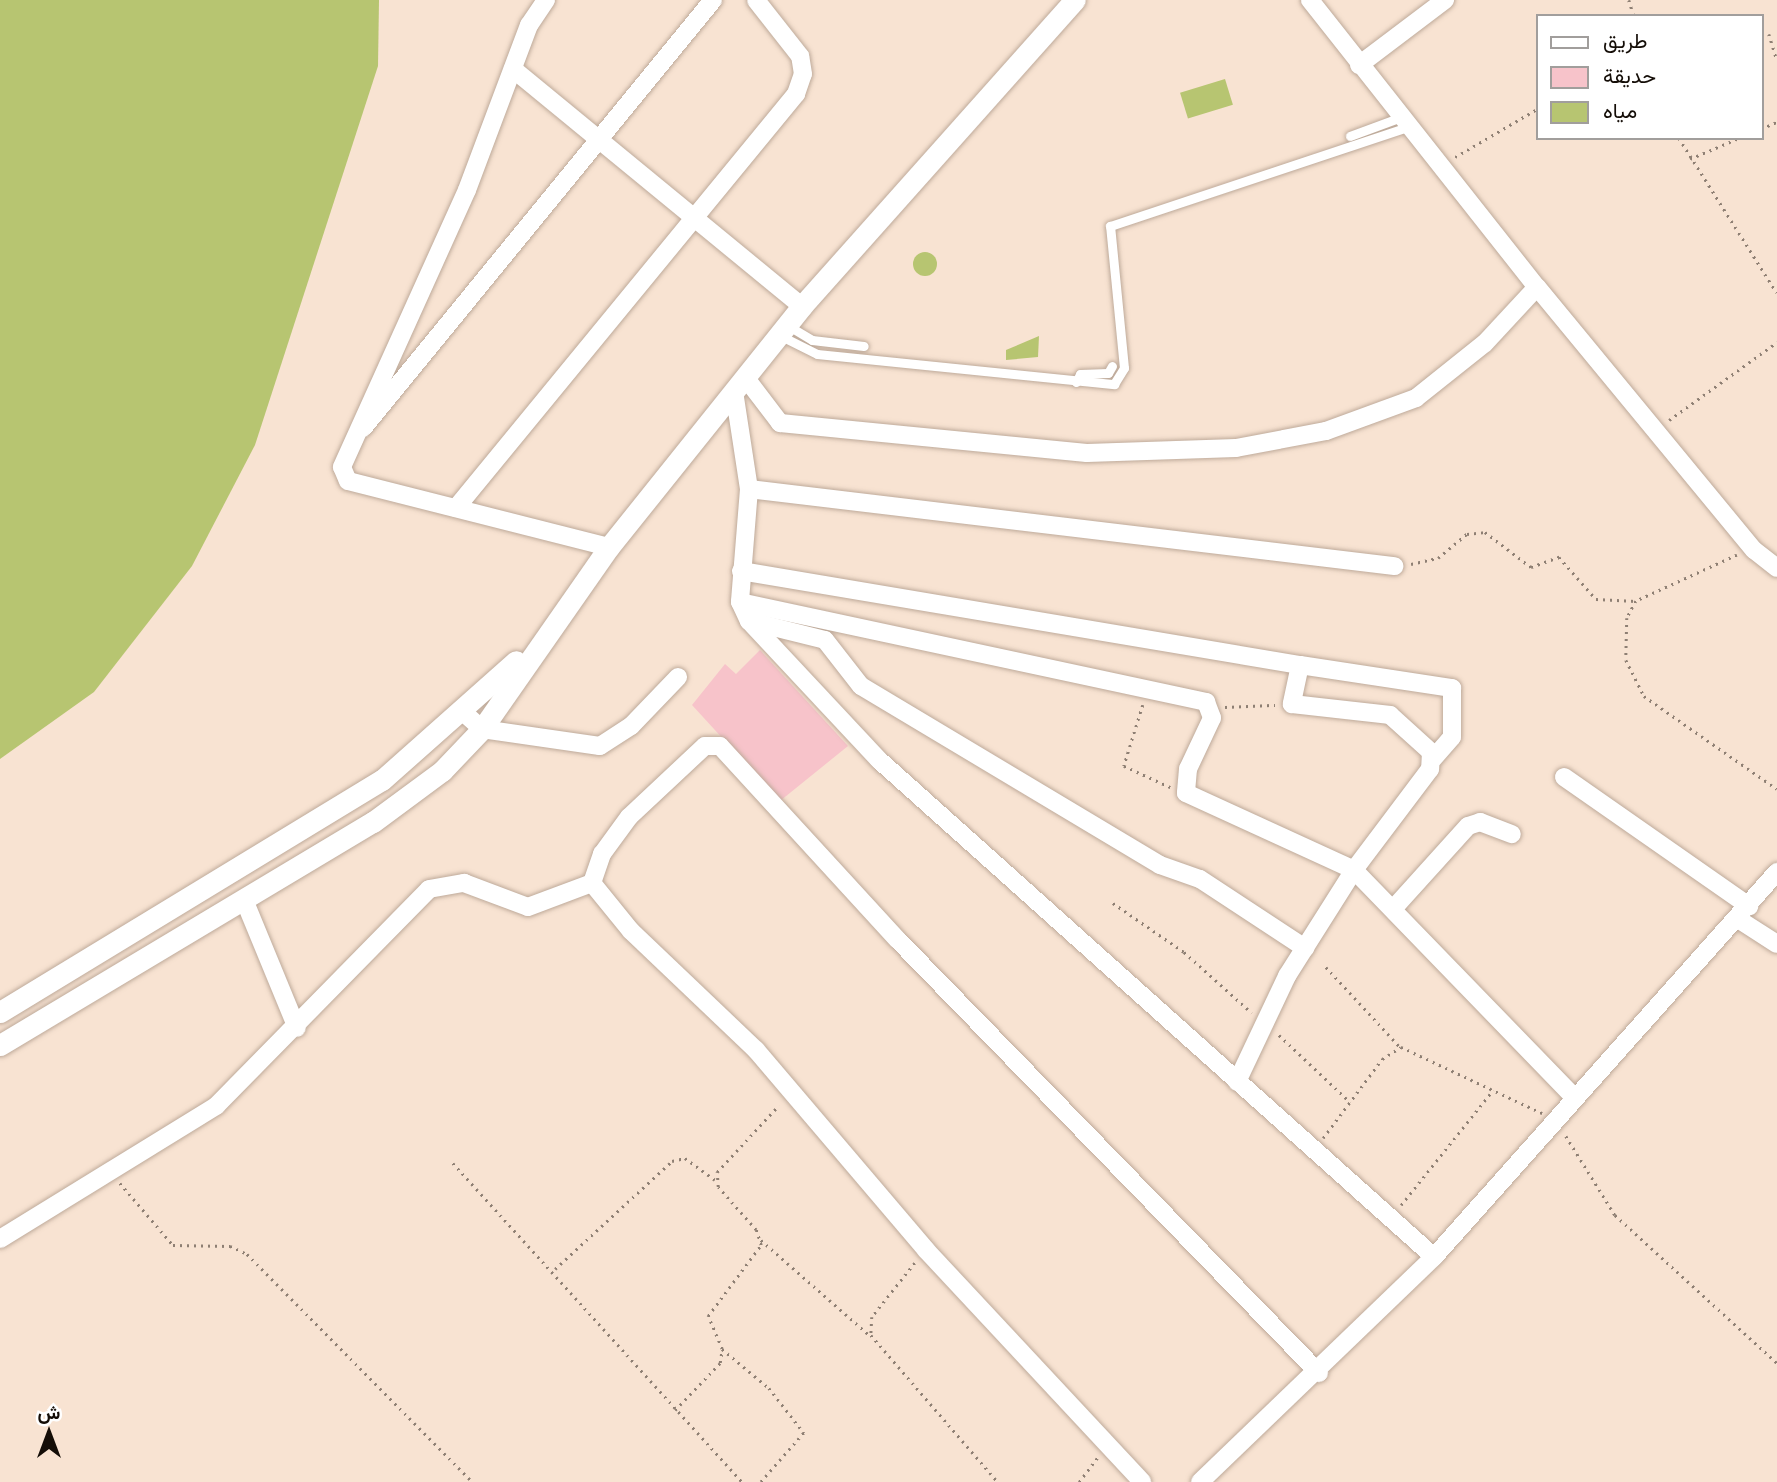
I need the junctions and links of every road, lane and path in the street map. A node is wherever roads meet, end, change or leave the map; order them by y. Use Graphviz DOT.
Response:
graph roads {
  1 [pos="545,0"];
  2 [pos="713,0"];
  3 [pos="755,0"];
  4 [pos="1074,0"];
  5 [pos="1310,0"];
  6 [pos="1445,0"];
  7 [pos="1769,34"];
  8 [pos="1777,60"];
  9 [pos="1359,65"];
  10 [pos="513,69"];
  11 [pos="1536,110"];
  12 [pos="1408,121"];
  13 [pos="1350,136"];
  14 [pos="599,137"];
  15 [pos="1680,140"];
  16 [pos="1734,140"];
  17 [pos="1690,159"];
  18 [pos="1443,164"];
  19 [pos="695,221"];
  20 [pos="1537,287"];
  21 [pos="1777,293"];
  22 [pos="802,306"];
  23 [pos="783,330"];
  24 [pos="1777,342"];
  25 [pos="864,346"];
  26 [pos="1112,366"];
  27 [pos="1076,382"];
  28 [pos="740,384"];
  29 [pos="1656,430"];
  30 [pos="345,450"];
  31 [pos="749,489"];
  32 [pos="456,508"];
  33 [pos="609,547"];
  34 [pos="1754,550"];
  35 [pos="1394,566"];
  36 [pos="1777,568"];
  37 [pos="741,571"];
  38 [pos="1636,601"];
  39 [pos="740,602"];
  40 [pos="749,621"];
  41 [pos="541,638"];
  42 [pos="1300,665"];
  43 [pos="678,677"];
  44 [pos="1149,689"];
  45 [pos="1292,704"];
  46 [pos="1212,708"];
  47 [pos="462,711"];
  48 [pos="482,729"];
  49 [pos="1433,759"];
  50 [pos="1564,777"];
  51 [pos="1777,789"];
  52 [pos="1186,793"];
  53 [pos="1512,834"];
  54 [pos="281,842"];
  55 [pos="300,867"];
  56 [pos="1354,870"];
  57 [pos="1777,872"];
  58 [pos="592,883"];
  59 [pos="245,902"];
  60 [pos="1113,903"];
  61 [pos="1393,909"];
  62 [pos="1743,912"];
  63 [pos="1777,944"];
  64 [pos="1305,948"];
  65 [pos="1326,967"];
  66 [pos="0,1013"];
  67 [pos="1265,1023"];
  68 [pos="297,1028"];
  69 [pos="0,1045"];
  70 [pos="1401,1047"];
  71 [pos="1237,1082"];
  72 [pos="1493,1090"];
  73 [pos="790,1094"];
  74 [pos="1575,1098"];
  75 [pos="1350,1102"];
  76 [pos="1555,1120"];
  77 [pos="1313,1152"];
  78 [pos="453,1163"];
  79 [pos="111,1173"];
  80 [pos="716,1181"];
  81 [pos="1390,1218"];
  82 [pos="0,1239"];
  83 [pos="761,1240"];
  84 [pos="926,1250"];
  85 [pos="1434,1257"];
  86 [pos="555,1269"];
  87 [pos="871,1335"];
  88 [pos="722,1349"];
  89 [pos="1777,1363"];
  90 [pos="1319,1373"];
  91 [pos="675,1410"];
  92 [pos="1107,1447"];
  93 [pos="1210,1479"];
  94 [pos="473,1482"];
  95 [pos="742,1482"];
  96 [pos="761,1482"];
  97 [pos="998,1482"];
  98 [pos="1079,1482"];
  99 [pos="1142,1482"];
  1 -- 10 [label="street"];
  2 -- 14 [label="street"];
  3 -- 19 [label="street"];
  4 -- 22 [label="street"];
  5 -- 9 [label="street"];
  6 -- 9 [label="street"];
  7 -- 8 [label="path"];
  9 -- 12 [label="street"];
  10 -- 14 [label="street"];
  10 -- 30 [label="street"];
  11 -- 18 [label="path"];
  12 -- 13 [label="lane"];
  12 -- 18 [label="street"];
  12 -- 27 [label="lane"];
  14 -- 19 [label="street"];
  14 -- 30 [label="street"];
  15 -- 17 [label="path"];
  16 -- 17 [label="path"];
  17 -- 21 [label="path"];
  18 -- 20 [label="street"];
  19 -- 22 [label="street"];
  19 -- 32 [label="street"];
  20 -- 28 [label="street"];
  20 -- 29 [label="street"];
  22 -- 23 [label="street"];
  23 -- 25 [label="lane"];
  23 -- 27 [label="lane"];
  23 -- 28 [label="street"];
  24 -- 29 [label="path"];
  26 -- 27 [label="lane"];
  28 -- 31 [label="street"];
  28 -- 33 [label="street"];
  29 -- 34 [label="street"];
  30 -- 32 [label="street"];
  31 -- 35 [label="street"];
  31 -- 37 [label="street"];
  32 -- 33 [label="street"];
  33 -- 41 [label="street"];
  34 -- 36 [label="street"];
  34 -- 38 [label="path"];
  35 -- 38 [label="path"];
  37 -- 39 [label="street"];
  37 -- 42 [label="street"];
  38 -- 51 [label="path"];
  39 -- 40 [label="street"];
  39 -- 44 [label="street"];
  40 -- 64 [label="street"];
  40 -- 71 [label="street"];
  41 -- 47 [label="street"];
  41 -- 48 [label="street"];
  42 -- 45 [label="street"];
  42 -- 49 [label="street"];
  43 -- 48 [label="street"];
  44 -- 46 [label="street"];
  44 -- 52 [label="path"];
  45 -- 46 [label="path"];
  45 -- 49 [label="street"];
  46 -- 52 [label="street"];
  47 -- 48 [label="street"];
  47 -- 54 [label="street"];
  48 -- 55 [label="street"];
  49 -- 56 [label="street"];
  50 -- 62 [label="street"];
  52 -- 56 [label="street"];
  53 -- 61 [label="street"];
  54 -- 55 [label="street"];
  54 -- 66 [label="street"];
  55 -- 59 [label="street"];
  56 -- 61 [label="street"];
  56 -- 64 [label="street"];
  57 -- 62 [label="street"];
  58 -- 68 [label="street"];
  58 -- 73 [label="street"];
  58 -- 90 [label="street"];
  59 -- 68 [label="street"];
  59 -- 69 [label="street"];
  60 -- 67 [label="path"];
  61 -- 74 [label="street"];
  62 -- 63 [label="street"];
  62 -- 74 [label="street"];
  64 -- 67 [label="street"];
  65 -- 70 [label="path"];
  67 -- 71 [label="street"];
  67 -- 75 [label="path"];
  68 -- 79 [label="street"];
  70 -- 72 [label="path"];
  70 -- 75 [label="path"];
  71 -- 77 [label="street"];
  72 -- 76 [label="path"];
  72 -- 81 [label="path"];
  73 -- 80 [label="path"];
  73 -- 84 [label="street"];
  74 -- 76 [label="street"];
  75 -- 77 [label="path"];
  76 -- 85 [label="street"];
  76 -- 89 [label="path"];
  77 -- 81 [label="street"];
  78 -- 86 [label="path"];
  79 -- 82 [label="street"];
  79 -- 94 [label="path"];
  80 -- 83 [label="path"];
  80 -- 86 [label="path"];
  81 -- 85 [label="street"];
  83 -- 87 [label="path"];
  83 -- 88 [label="path"];
  84 -- 87 [label="path"];
  84 -- 92 [label="street"];
  85 -- 90 [label="street"];
  86 -- 91 [label="path"];
  87 -- 97 [label="path"];
  88 -- 91 [label="path"];
  88 -- 96 [label="path"];
  90 -- 93 [label="street"];
  91 -- 95 [label="path"];
  92 -- 98 [label="path"];
  92 -- 99 [label="street"];
}
